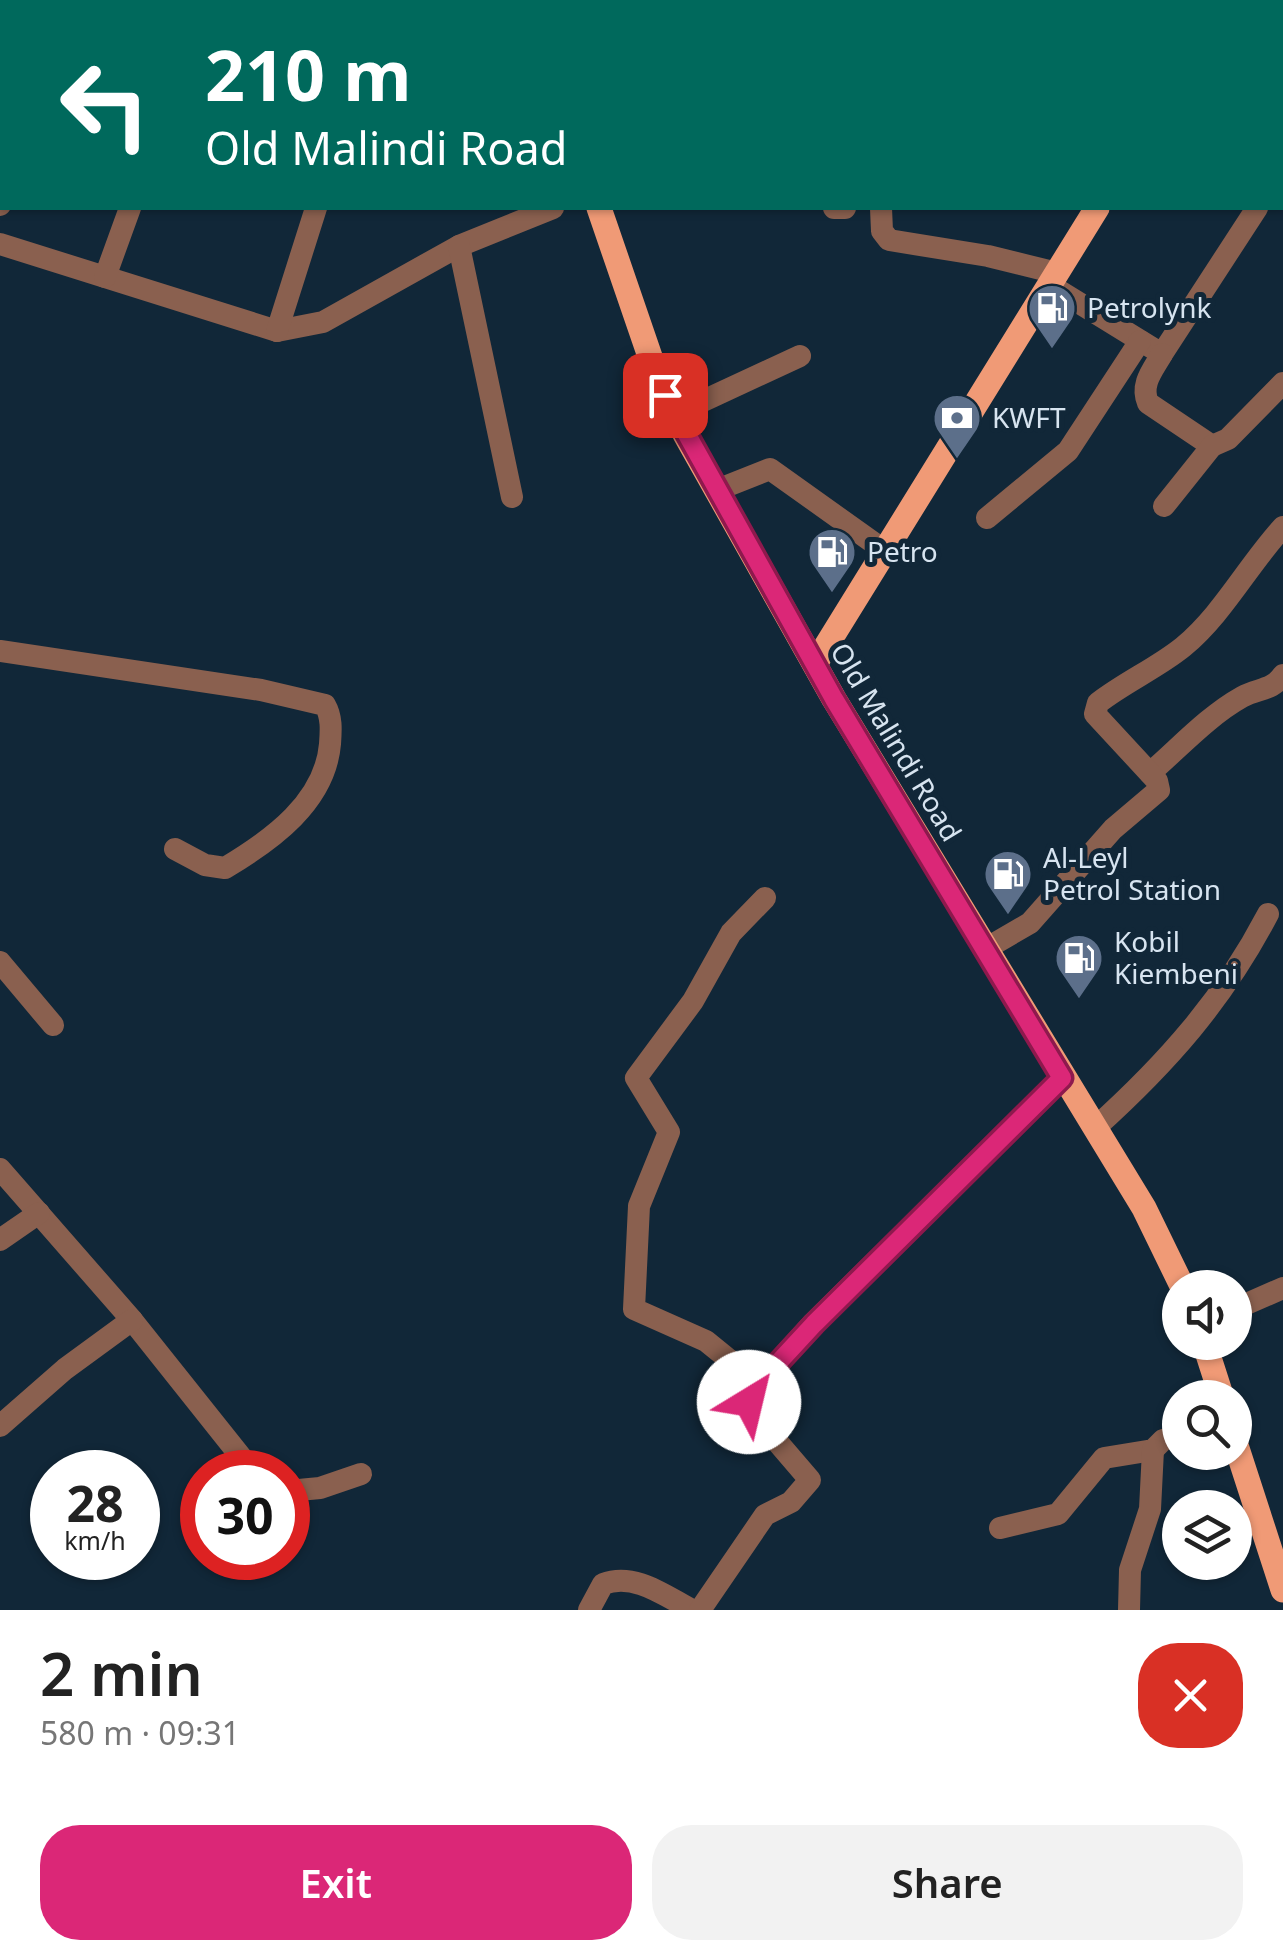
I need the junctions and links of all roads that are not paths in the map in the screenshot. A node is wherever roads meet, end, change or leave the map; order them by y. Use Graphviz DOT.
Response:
graph roads {
  1 [pos="129,210"];
  2 [pos="314,210"];
  3 [pos="548,210"];
  4 [pos="599,210"];
  5 [pos="881,210"];
  6 [pos="1096,210"];
  7 [pos="1256,210"];
  8 [pos="0,244"];
  9 [pos="459,246"];
  10 [pos="105,277"];
  11 [pos="1053,279"];
  12 [pos="278,331"];
  13 [pos="1140,341"];
  14 [pos="1162,354"];
  15 [pos="800,356"];
  16 [pos="1283,383"];
  17 [pos="675,414"];
  18 [pos="1212,446"];
  19 [pos="717,490"];
  20 [pos="512,498"];
  21 [pos="1164,506"];
  22 [pos="987,518"];
  23 [pos="1283,527"];
  24 [pos="885,551"];
  25 [pos="0,651"];
  26 [pos="815,664"];
  27 [pos="1283,674"];
  28 [pos="1150,773"];
  29 [pos="175,849"];
  30 [pos="765,898"];
  31 [pos="1268,914"];
  32 [pos="987,948"];
  33 [pos="0,962"];
  34 [pos="53,1025"];
  35 [pos="1062,1078"];
  36 [pos="1095,1128"];
  37 [pos="0,1168"];
  38 [pos="39,1213"];
  39 [pos="0,1240"];
  40 [pos="1175,1270"];
  41 [pos="1283,1288"];
  42 [pos="1252,1301"];
  43 [pos="132,1320"];
  44 [pos="759,1384"];
  45 [pos="0,1426"];
  46 [pos="1162,1442"];
  47 [pos="236,1450"];
  48 [pos="1153,1450"];
  49 [pos="1244,1470"];
  50 [pos="361,1474"];
  51 [pos="310,1489"];
  52 [pos="1000,1528"];
  53 [pos="1283,1590"];
  54 [pos="589,1610"];
  55 [pos="696,1610"];
  56 [pos="1129,1610"];
  1 -- 10 [label="street"];
  2 -- 12 [label="street"];
  3 -- 9 [label="street"];
  4 -- 17 [label="main road, Old Malindi Road"];
  5 -- 11 [label="street"];
  6 -- 11 [label="main road"];
  7 -- 14 [label="street"];
  8 -- 10 [label="street"];
  9 -- 12 [label="street"];
  9 -- 20 [label="street"];
  10 -- 12 [label="street"];
  11 -- 13 [label="street"];
  11 -- 24 [label="main road"];
  13 -- 14 [label="street"];
  13 -- 22 [label="street"];
  14 -- 18 [label="street"];
  15 -- 17 [label="street"];
  16 -- 18 [label="street"];
  17 -- 19 [label="main road, Old Malindi Road"];
  18 -- 21 [label="street"];
  19 -- 24 [label="street"];
  19 -- 26 [label="main road, Old Malindi Road"];
  23 -- 28 [label="street"];
  24 -- 26 [label="main road"];
  25 -- 29 [label="street"];
  26 -- 32 [label="main road, Old Malindi Road"];
  27 -- 28 [label="street"];
  28 -- 32 [label="street"];
  30 -- 44 [label="street"];
  31 -- 36 [label="street"];
  32 -- 35 [label="main road, Old Malindi Road"];
  33 -- 34 [label="street"];
  35 -- 36 [label="main road, Old Malindi Road"];
  35 -- 44 [label="street"];
  36 -- 40 [label="main road, Old Malindi Road"];
  37 -- 38 [label="street"];
  38 -- 39 [label="street"];
  38 -- 43 [label="street"];
  41 -- 42 [label="street"];
  43 -- 45 [label="street"];
  43 -- 47 [label="street"];
  44 -- 55 [label="street"];
  46 -- 48 [label="street"];
  48 -- 52 [label="street"];
  48 -- 56 [label="street"];
  49 -- 53 [label="main road"];
  50 -- 51 [label="street"];
  54 -- 55 [label="street"];
}
